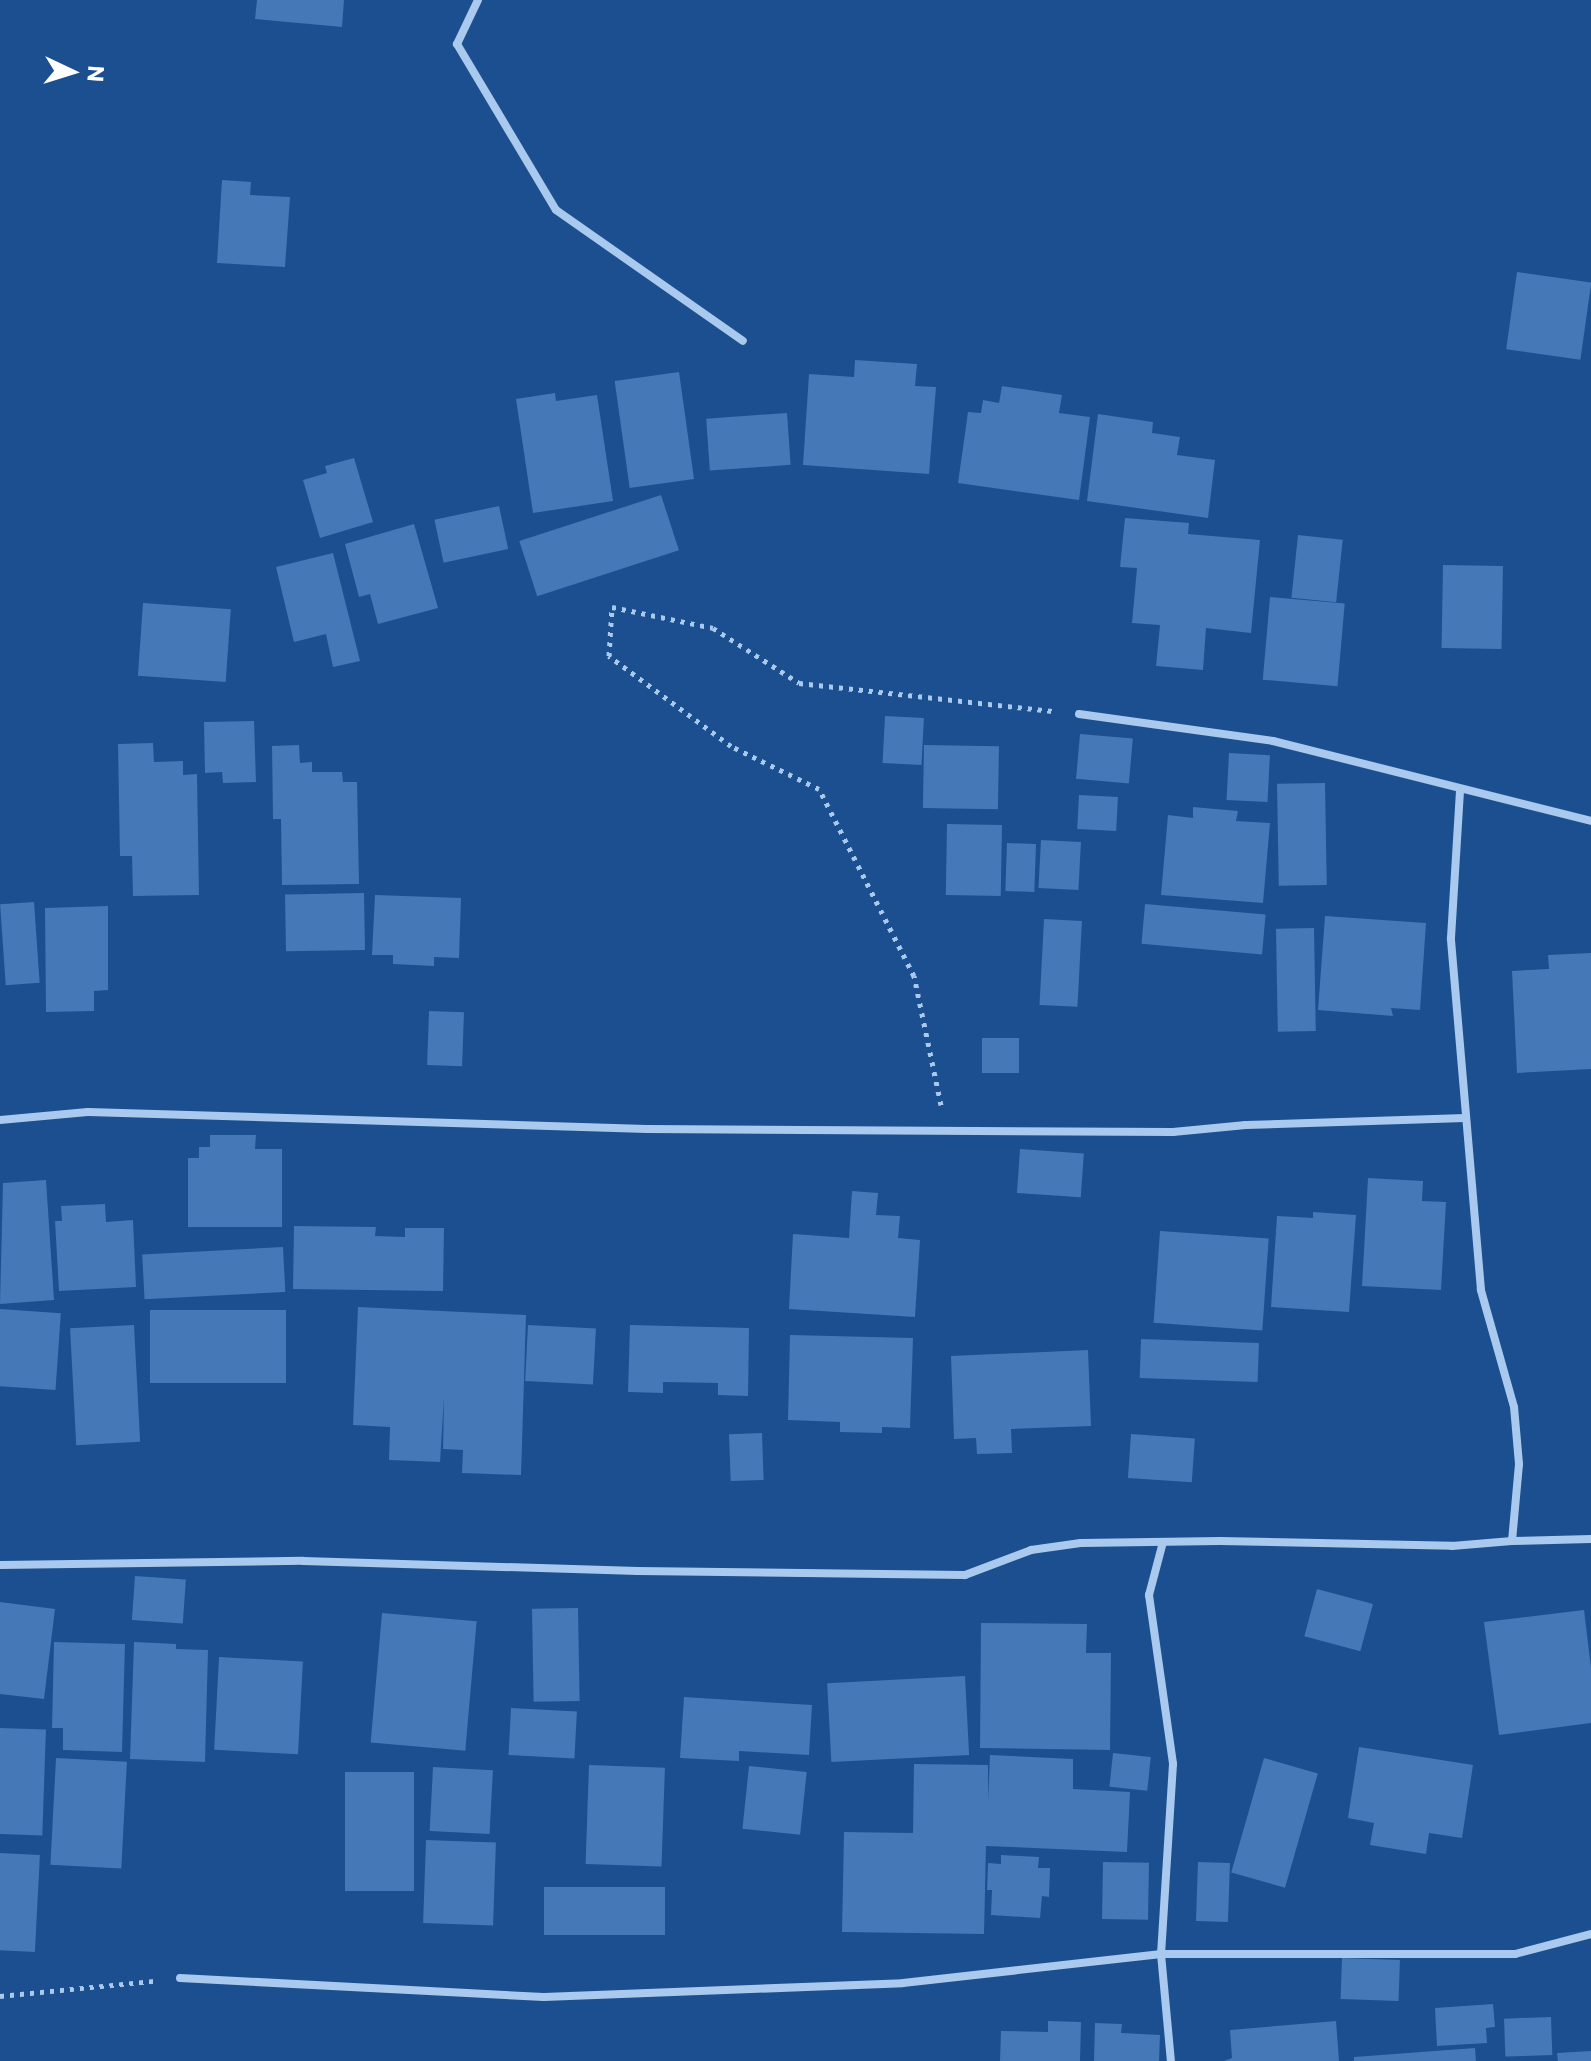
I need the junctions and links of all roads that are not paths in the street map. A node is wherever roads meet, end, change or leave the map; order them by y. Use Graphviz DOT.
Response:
graph roads {
  1 [pos="478,0"];
  2 [pos="743,341"];
  3 [pos="1079,714"];
  4 [pos="1460,790"];
  5 [pos="1591,821"];
  6 [pos="1465,1118"];
  7 [pos="0,1120"];
  8 [pos="1591,1539"];
  9 [pos="1512,1541"];
  10 [pos="1163,1542"];
  11 [pos="0,1565"];
  12 [pos="1591,1934"];
  13 [pos="1161,1954"];
  14 [pos="180,1978"];
  15 [pos="1171,2061"];
  1 -- 2 [label="street"];
  3 -- 4 [label="street"];
  4 -- 5 [label="street"];
  4 -- 6 [label="street"];
  6 -- 7 [label="street"];
  6 -- 9 [label="street"];
  8 -- 9 [label="street"];
  9 -- 10 [label="street"];
  10 -- 11 [label="street"];
  10 -- 13 [label="street"];
  12 -- 13 [label="street"];
  13 -- 14 [label="street"];
  13 -- 15 [label="street"];
}
